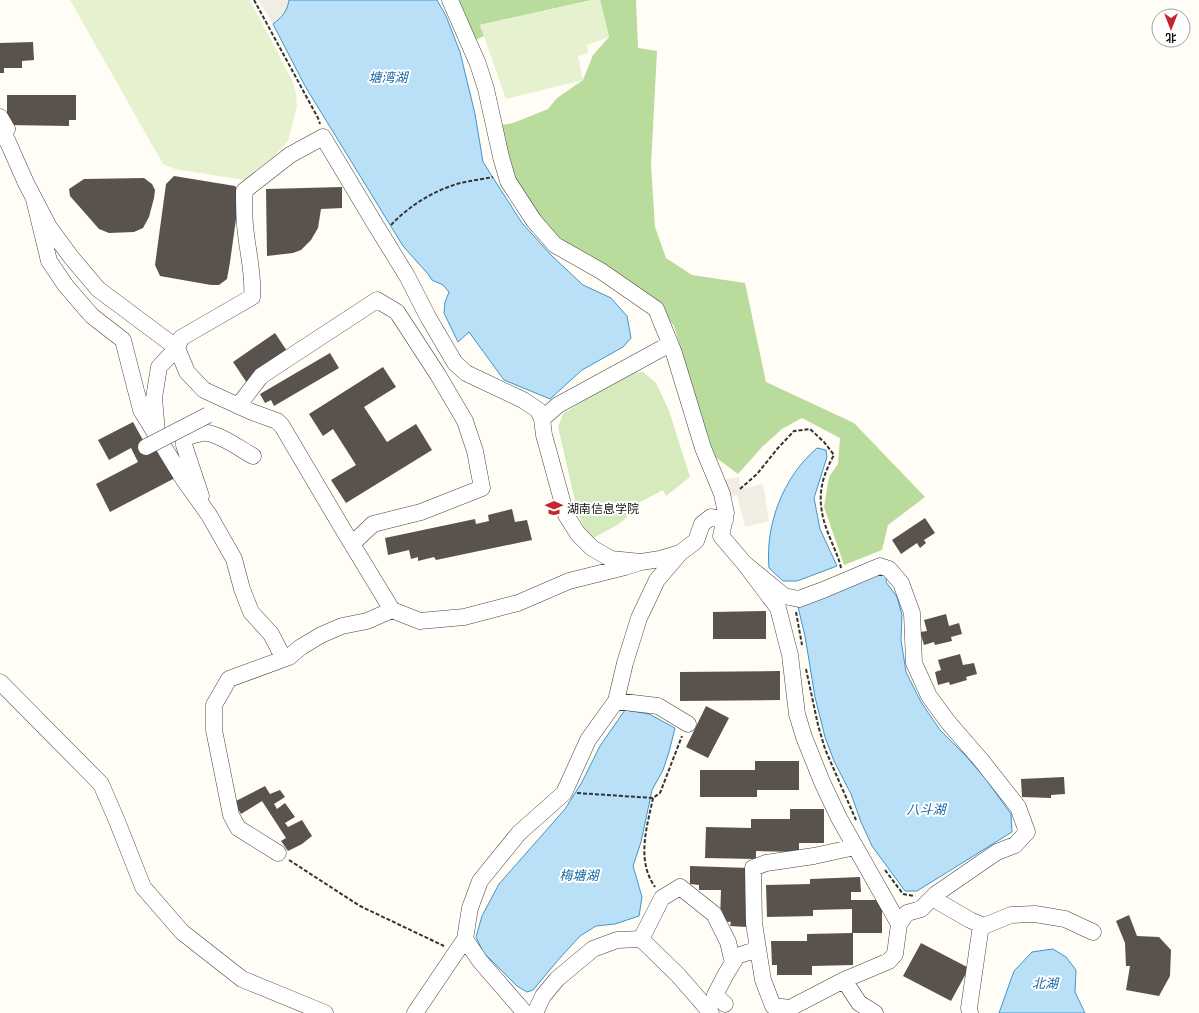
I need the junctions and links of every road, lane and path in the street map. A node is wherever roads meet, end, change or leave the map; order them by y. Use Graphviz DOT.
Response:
graph roads {
  1 [pos="254,0"];
  2 [pos="450,0"];
  3 [pos="0,117"];
  4 [pos="0,136"];
  5 [pos="324,137"];
  6 [pos="506,175"];
  7 [pos="34,199"];
  8 [pos="380,234"];
  9 [pos="670,344"];
  10 [pos="177,348"];
  11 [pos="224,399"];
  12 [pos="238,406"];
  13 [pos="542,419"];
  14 [pos="152,441"];
  15 [pos="253,456"];
  16 [pos="740,489"];
  17 [pos="205,509"];
  18 [pos="725,520"];
  19 [pos="352,544"];
  20 [pos="680,553"];
  21 [pos="641,562"];
  22 [pos="744,563"];
  23 [pos="841,568"];
  24 [pos="790,597"];
  25 [pos="392,610"];
  26 [pos="803,652"];
  27 [pos="284,659"];
  28 [pos="805,664"];
  29 [pos="0,682"];
  30 [pos="616,701"];
  31 [pos="688,724"];
  32 [pos="564,793"];
  33 [pos="653,798"];
  34 [pos="859,826"];
  35 [pos="855,847"];
  36 [pos="278,853"];
  37 [pos="881,865"];
  38 [pos="926,896"];
  39 [pos="662,898"];
  40 [pos="899,924"];
  41 [pos="981,924"];
  42 [pos="1093,932"];
  43 [pos="641,939"];
  44 [pos="461,945"];
  45 [pos="758,949"];
  46 [pos="733,963"];
  47 [pos="844,980"];
  48 [pos="725,1004"];
  49 [pos="325,1013"];
  50 [pos="415,1013"];
  51 [pos="525,1013"];
  52 [pos="536,1013"];
  53 [pos="711,1013"];
  54 [pos="875,1013"];
  55 [pos="970,1013"];
  1 -- 5 [label="path"];
  2 -- 6 [label="street"];
  3 -- 4 [label="street"];
  4 -- 7 [label="street"];
  5 -- 8 [label="street"];
  5 -- 10 [label="street"];
  6 -- 8 [label="path"];
  6 -- 9 [label="street"];
  7 -- 10 [label="street"];
  7 -- 14 [label="street"];
  8 -- 13 [label="street"];
  9 -- 13 [label="street"];
  9 -- 18 [label="street"];
  10 -- 11 [label="street"];
  10 -- 14 [label="street"];
  11 -- 12 [label="street"];
  11 -- 14 [label="street, bridge"];
  12 -- 19 [label="street"];
  12 -- 19 [label="street"];
  13 -- 21 [label="street"];
  14 -- 17 [label="street"];
  15 -- 17 [label="street"];
  16 -- 23 [label="path"];
  17 -- 27 [label="street"];
  18 -- 20 [label="street"];
  18 -- 22 [label="street"];
  19 -- 25 [label="street"];
  20 -- 21 [label="street"];
  20 -- 30 [label="street"];
  21 -- 25 [label="street"];
  22 -- 24 [label="street"];
  22 -- 35 [label="street"];
  24 -- 26 [label="path"];
  24 -- 38 [label="street"];
  25 -- 27 [label="street"];
  27 -- 36 [label="street"];
  28 -- 34 [label="path"];
  29 -- 49 [label="street"];
  30 -- 31 [label="street"];
  30 -- 32 [label="street"];
  31 -- 33 [label="path"];
  32 -- 33 [label="path"];
  32 -- 44 [label="street"];
  33 -- 39 [label="path"];
  35 -- 40 [label="street"];
  35 -- 45 [label="street"];
  36 -- 44 [label="path"];
  37 -- 38 [label="path"];
  38 -- 40 [label="street"];
  38 -- 41 [label="street"];
  39 -- 43 [label="street"];
  39 -- 46 [label="street"];
  40 -- 47 [label="street"];
  41 -- 42 [label="street"];
  41 -- 55 [label="street"];
  43 -- 52 [label="street"];
  43 -- 53 [label="street"];
  44 -- 50 [label="street"];
  44 -- 51 [label="street"];
  45 -- 46 [label="street"];
  45 -- 47 [label="street"];
  46 -- 48 [label="street"];
  47 -- 54 [label="street"];
}
